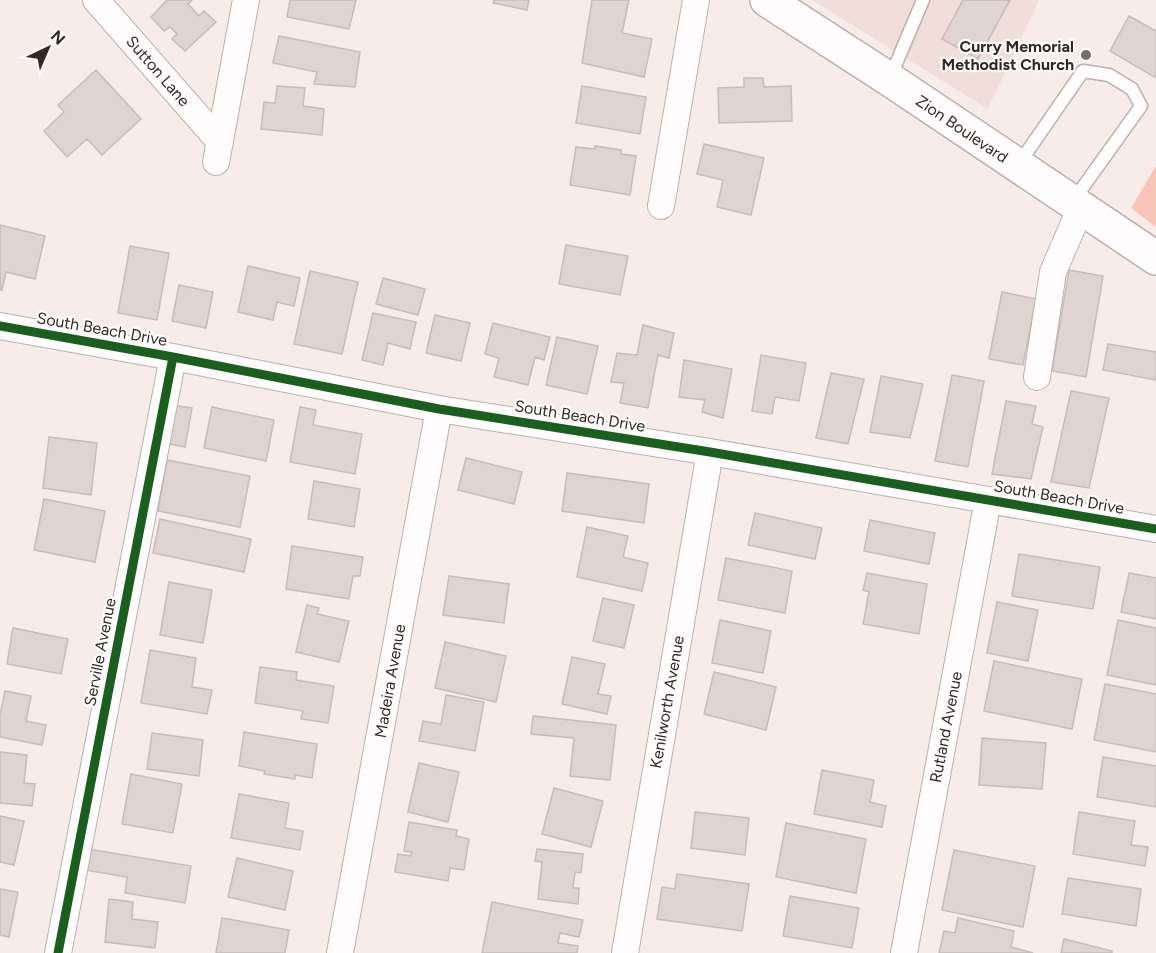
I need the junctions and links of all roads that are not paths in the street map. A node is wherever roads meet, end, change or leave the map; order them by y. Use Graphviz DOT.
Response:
graph roads {
  1 [pos="96,0"];
  2 [pos="246,0"];
  3 [pos="696,0"];
  4 [pos="923,0"];
  5 [pos="776,2"];
  6 [pos="889,79"];
  7 [pos="1017,166"];
  8 [pos="1077,204"];
  9 [pos="661,206"];
  10 [pos="1156,258"];
  11 [pos="0,326"];
  12 [pos="173,357"];
  13 [pos="1038,377"];
  14 [pos="440,409"];
  15 [pos="710,452"];
  16 [pos="988,500"];
  17 [pos="1156,529"];
  18 [pos="57,953"];
  19 [pos="340,953"];
  20 [pos="625,953"];
  21 [pos="904,953"];
  1 -- 2 [label="street, Sutton Lane"];
  3 -- 9 [label="street"];
  4 -- 6 [label="lane"];
  5 -- 6 [label="main road, Zion Boulevard"];
  6 -- 7 [label="main road, Zion Boulevard"];
  7 -- 8 [label="main road, Zion Boulevard"];
  7 -- 8 [label="lane"];
  8 -- 10 [label="main road, Zion Boulevard"];
  8 -- 13 [label="street"];
  11 -- 12 [label="street, South Beach Drive"];
  12 -- 14 [label="street, South Beach Drive"];
  12 -- 18 [label="street, Serville Avenue"];
  14 -- 15 [label="street, South Beach Drive"];
  14 -- 19 [label="street, Madeira Avenue"];
  15 -- 16 [label="street, South Beach Drive"];
  15 -- 20 [label="street, Kenilworth Avenue"];
  16 -- 17 [label="street, South Beach Drive"];
  16 -- 21 [label="street, Rutland Avenue"];
}
